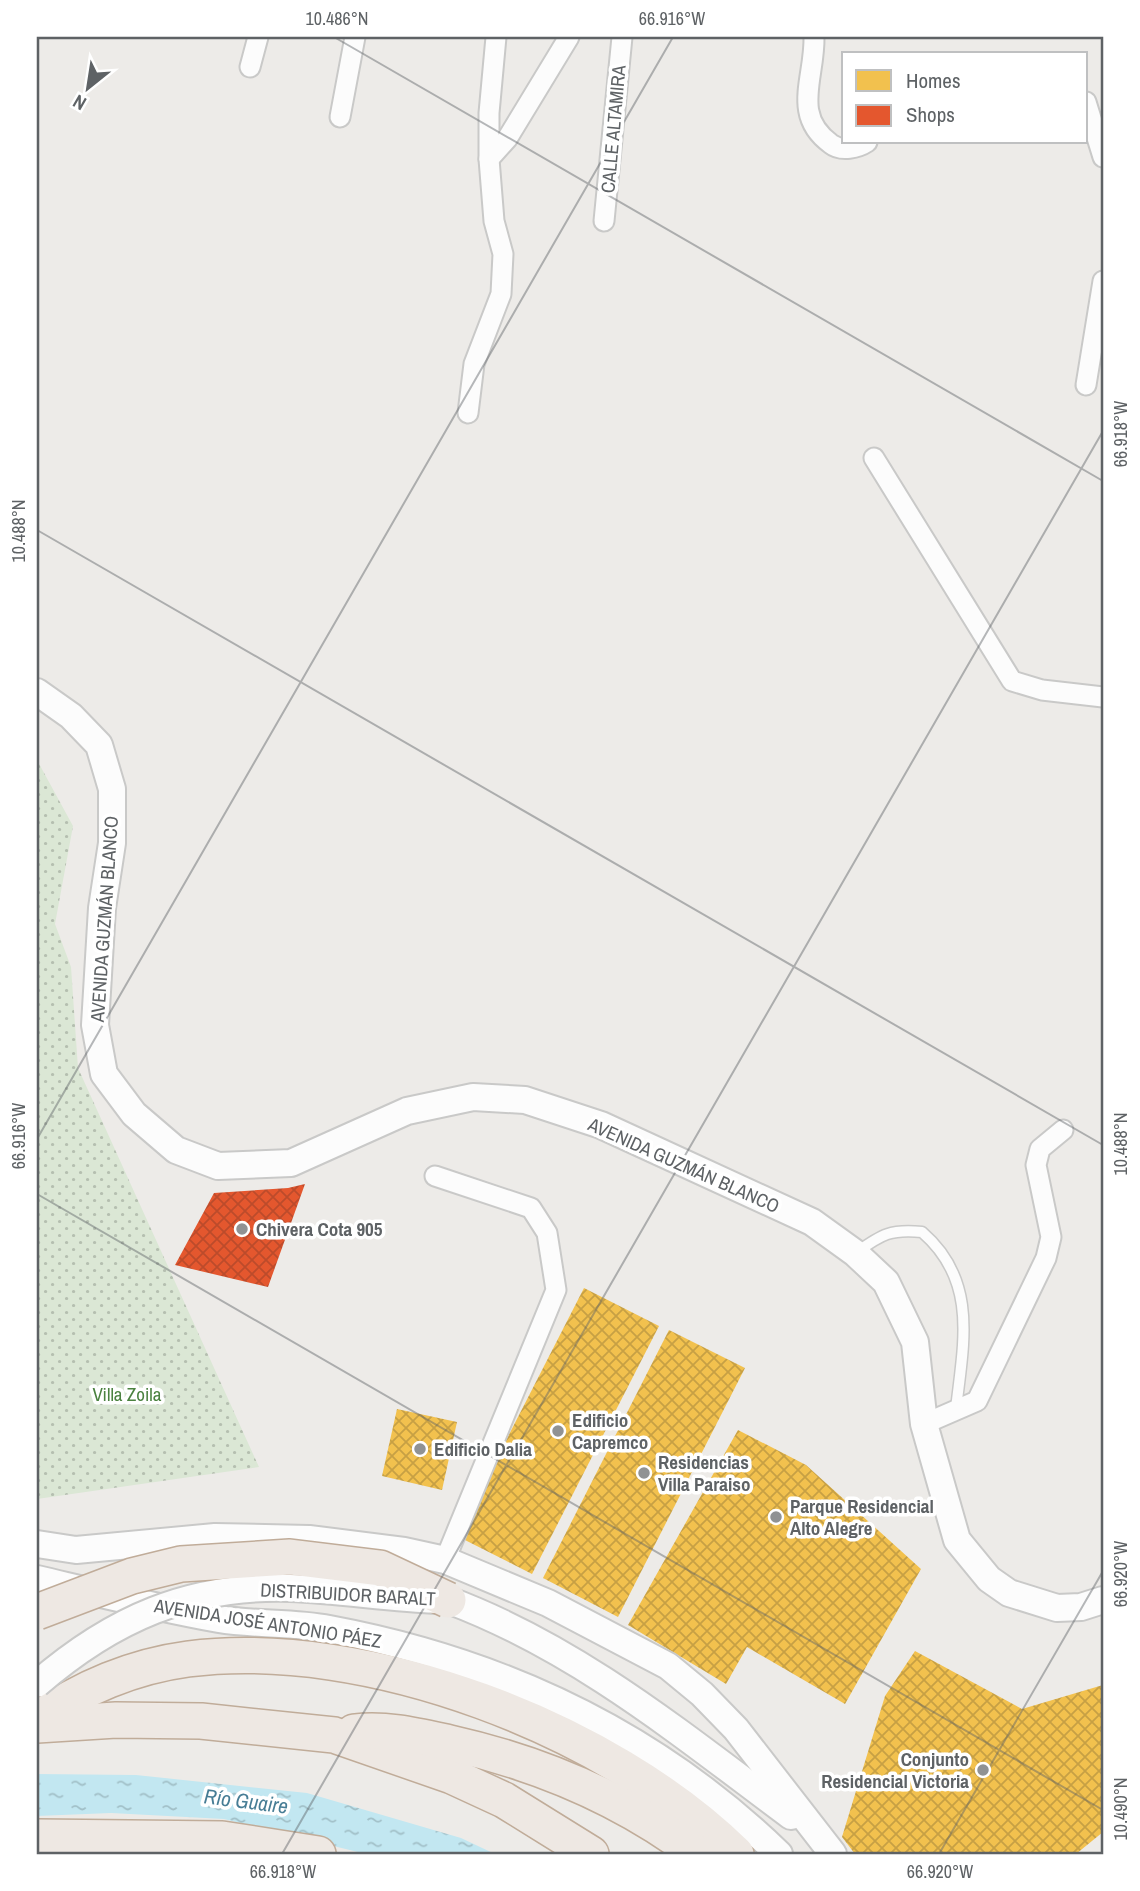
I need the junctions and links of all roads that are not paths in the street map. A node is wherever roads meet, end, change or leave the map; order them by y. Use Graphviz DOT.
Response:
graph roads {
  1 [pos="258,37"];
  2 [pos="355,37"];
  3 [pos="496,37"];
  4 [pos="569,37"];
  5 [pos="622,37"];
  6 [pos="814,37"];
  7 [pos="250,67"];
  8 [pos="1088,108"];
  9 [pos="340,117"];
  10 [pos="864,144"];
  11 [pos="1103,157"];
  12 [pos="489,159"];
  13 [pos="604,221"];
  14 [pos="1103,281"];
  15 [pos="1086,385"];
  16 [pos="468,413"];
  17 [pos="874,457"];
  18 [pos="37,692"];
  19 [pos="1103,698"];
  20 [pos="1063,1130"];
  21 [pos="435,1176"];
  22 [pos="855,1253"];
  23 [pos="956,1410"];
  24 [pos="924,1424"];
  25 [pos="37,1544"];
  26 [pos="353,1544"];
  27 [pos="445,1560"];
  28 [pos="37,1579"];
  29 [pos="448,1600"];
  30 [pos="1103,1600"];
  31 [pos="37,1612"];
  32 [pos="346,1633"];
  33 [pos="37,1684"];
  34 [pos="37,1722"];
  35 [pos="334,1735"];
  36 [pos="37,1837"];
  37 [pos="222,1839"];
  38 [pos="827,1847"];
  39 [pos="255,1854"];
  40 [pos="318,1854"];
  41 [pos="591,1854"];
  42 [pos="696,1854"];
  43 [pos="737,1854"];
  44 [pos="779,1854"];
  1 -- 7 [label="street"];
  2 -- 9 [label="street"];
  3 -- 12 [label="street"];
  4 -- 12 [label="street"];
  5 -- 13 [label="street, CALLE ALTAMIRA"];
  6 -- 10 [label="street"];
  8 -- 11 [label="street"];
  12 -- 16 [label="street"];
  14 -- 15 [label="street"];
  17 -- 19 [label="street"];
  18 -- 22 [label="main road, AVENIDA GUZMÁN BLANCO"];
  20 -- 23 [label="street"];
  21 -- 27 [label="street"];
  22 -- 23 [label="lane"];
  22 -- 24 [label="main road, AVENIDA GUZMÁN BLANCO"];
  23 -- 24 [label="street"];
  24 -- 30 [label="main road, AVENIDA GUZMÁN BLANCO"];
  25 -- 26 [label="main road"];
  26 -- 27 [label="main road"];
  26 -- 32 [label="main road"];
  27 -- 38 [label="main road"];
  28 -- 32 [label="main road, AVENIDA JOSÉ ANTONIO PÁEZ"];
  29 -- 31 [label="highway, bridge"];
  29 -- 33 [label="main road, DISTRIBUIDOR BARALT, bridge"];
  29 -- 38 [label="main road, DISTRIBUIDOR BARALT"];
  32 -- 44 [label="main road, AVENIDA JOSÉ ANTONIO PÁEZ"];
  34 -- 35 [label="highway"];
  34 -- 43 [label="highway"];
  35 -- 41 [label="highway"];
  35 -- 42 [label="highway"];
  36 -- 37 [label="highway"];
  37 -- 39 [label="highway"];
  37 -- 40 [label="highway"];
}
